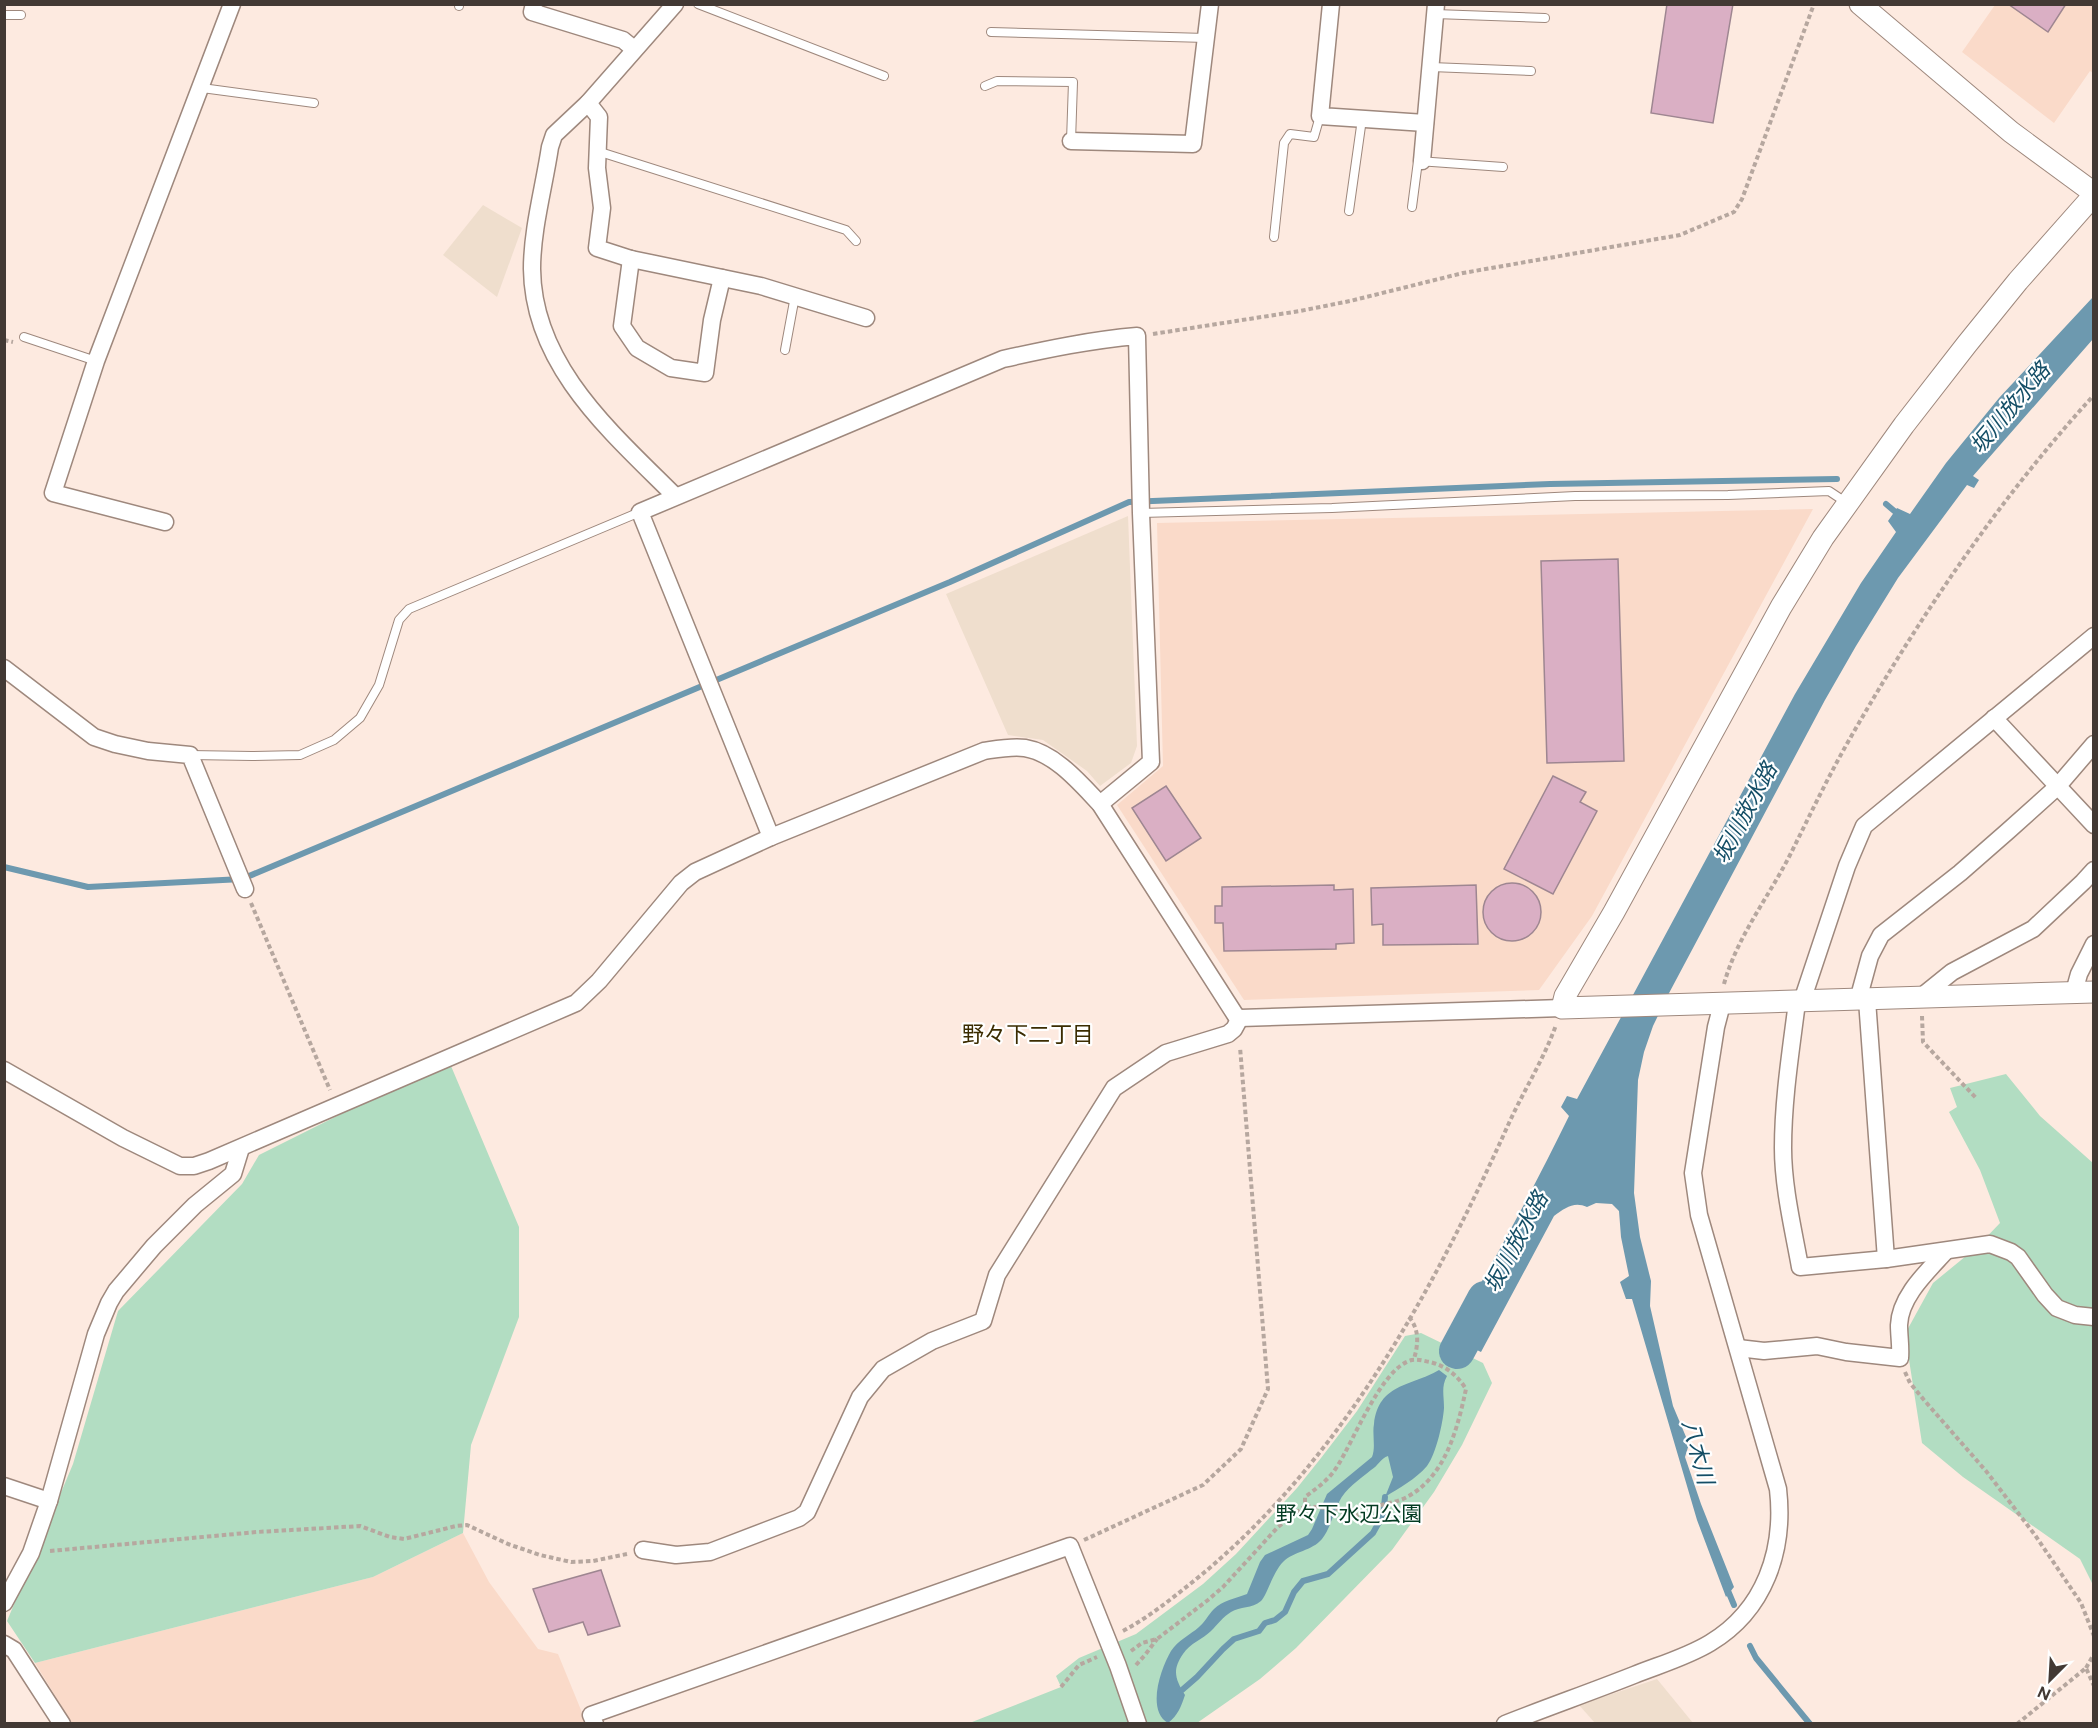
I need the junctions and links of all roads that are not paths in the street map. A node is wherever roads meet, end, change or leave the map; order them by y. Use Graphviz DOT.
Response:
graph roads {
  1 [pos="232,4"];
  2 [pos="534,4"];
  3 [pos="675,4"];
  4 [pos="698,4"];
  5 [pos="1210,4"];
  6 [pos="1331,4"];
  7 [pos="1860,4"];
  8 [pos="1436,9"];
  9 [pos="4,15"];
  10 [pos="21,15"];
  11 [pos="1545,18"];
  12 [pos="990,32"];
  13 [pos="1206,38"];
  14 [pos="634,49"];
  15 [pos="1431,67"];
  16 [pos="1531,71"];
  17 [pos="884,76"];
  18 [pos="985,86"];
  19 [pos="202,87"];
  20 [pos="314,102"];
  21 [pos="588,104"];
  22 [pos="1320,116"];
  23 [pos="1362,119"];
  24 [pos="1425,123"];
  25 [pos="1071,141"];
  26 [pos="597,151"];
  27 [pos="1422,161"];
  28 [pos="1503,167"];
  29 [pos="2094,194"];
  30 [pos="1412,207"];
  31 [pos="1350,211"];
  32 [pos="1274,237"];
  33 [pos="856,241"];
  34 [pos="631,259"];
  35 [pos="722,278"];
  36 [pos="795,296"];
  37 [pos="866,318"];
  38 [pos="24,337"];
  39 [pos="785,350"];
  40 [pos="96,361"];
  41 [pos="675,496"];
  42 [pos="1847,503"];
  43 [pos="640,512"];
  44 [pos="1141,513"];
  45 [pos="165,522"];
  46 [pos="2094,636"];
  47 [pos="4,668"];
  48 [pos="1994,718"];
  49 [pos="2094,744"];
  50 [pos="190,755"];
  51 [pos="2057,787"];
  52 [pos="1100,804"];
  53 [pos="2094,825"];
  54 [pos="771,837"];
  55 [pos="2094,870"];
  56 [pos="242,882"];
  57 [pos="2094,944"];
  58 [pos="2084,992"];
  59 [pos="1921,997"];
  60 [pos="1863,1000"];
  61 [pos="1799,1002"];
  62 [pos="1712,1004"];
  63 [pos="1570,1008"];
  64 [pos="1237,1023"];
  65 [pos="4,1070"];
  66 [pos="241,1148"];
  67 [pos="1946,1251"];
  68 [pos="1886,1259"];
  69 [pos="2094,1317"];
  70 [pos="1738,1348"];
  71 [pos="4,1486"];
  72 [pos="49,1501"];
  73 [pos="643,1550"];
  74 [pos="6,1597"];
  75 [pos="4,1644"];
  76 [pos="62,1724"];
  77 [pos="595,1724"];
  78 [pos="1138,1724"];
  79 [pos="1505,1724"];
  1 -- 19 [label="street"];
  2 -- 14 [label="street"];
  3 -- 14 [label="street"];
  4 -- 17 [label="lane"];
  5 -- 13 [label="street"];
  6 -- 22 [label="street"];
  7 -- 29 [label="street"];
  8 -- 11 [label="lane"];
  8 -- 15 [label="street"];
  9 -- 10 [label="lane"];
  12 -- 13 [label="lane"];
  13 -- 25 [label="street"];
  14 -- 21 [label="street"];
  15 -- 16 [label="lane"];
  15 -- 24 [label="street"];
  18 -- 25 [label="lane"];
  19 -- 20 [label="lane"];
  19 -- 40 [label="street"];
  21 -- 26 [label="street"];
  21 -- 41 [label="street"];
  22 -- 23 [label="street"];
  22 -- 32 [label="lane"];
  23 -- 24 [label="street"];
  23 -- 31 [label="lane"];
  24 -- 27 [label="street"];
  26 -- 33 [label="lane"];
  26 -- 34 [label="street"];
  27 -- 28 [label="lane"];
  27 -- 30 [label="lane"];
  29 -- 42 [label="street"];
  34 -- 35 [label="street"];
  34 -- 35 [label="street"];
  35 -- 36 [label="street"];
  36 -- 37 [label="street"];
  36 -- 39 [label="lane"];
  38 -- 40 [label="lane"];
  40 -- 45 [label="street"];
  41 -- 43 [label="street"];
  41 -- 44 [label="street"];
  42 -- 44 [label="lane"];
  42 -- 63 [label="street"];
  43 -- 50 [label="lane"];
  43 -- 54 [label="street"];
  44 -- 52 [label="street"];
  46 -- 48 [label="street"];
  47 -- 50 [label="street"];
  48 -- 51 [label="street"];
  48 -- 61 [label="street"];
  49 -- 51 [label="street"];
  50 -- 56 [label="street"];
  51 -- 53 [label="street"];
  51 -- 60 [label="street"];
  52 -- 54 [label="street"];
  52 -- 64 [label="street"];
  54 -- 66 [label="street"];
  55 -- 59 [label="street"];
  57 -- 58 [label="street"];
  58 -- 59 [label="street"];
  59 -- 60 [label="street"];
  60 -- 61 [label="street"];
  60 -- 68 [label="street"];
  61 -- 62 [label="street"];
  61 -- 68 [label="street"];
  62 -- 63 [label="street"];
  62 -- 70 [label="street"];
  63 -- 64 [label="street"];
  64 -- 73 [label="street"];
  65 -- 66 [label="street"];
  66 -- 72 [label="street"];
  67 -- 68 [label="street"];
  67 -- 69 [label="street"];
  67 -- 70 [label="street"];
  70 -- 79 [label="street"];
  71 -- 72 [label="street"];
  72 -- 74 [label="street"];
  75 -- 76 [label="street"];
  77 -- 78 [label="street"];
}
